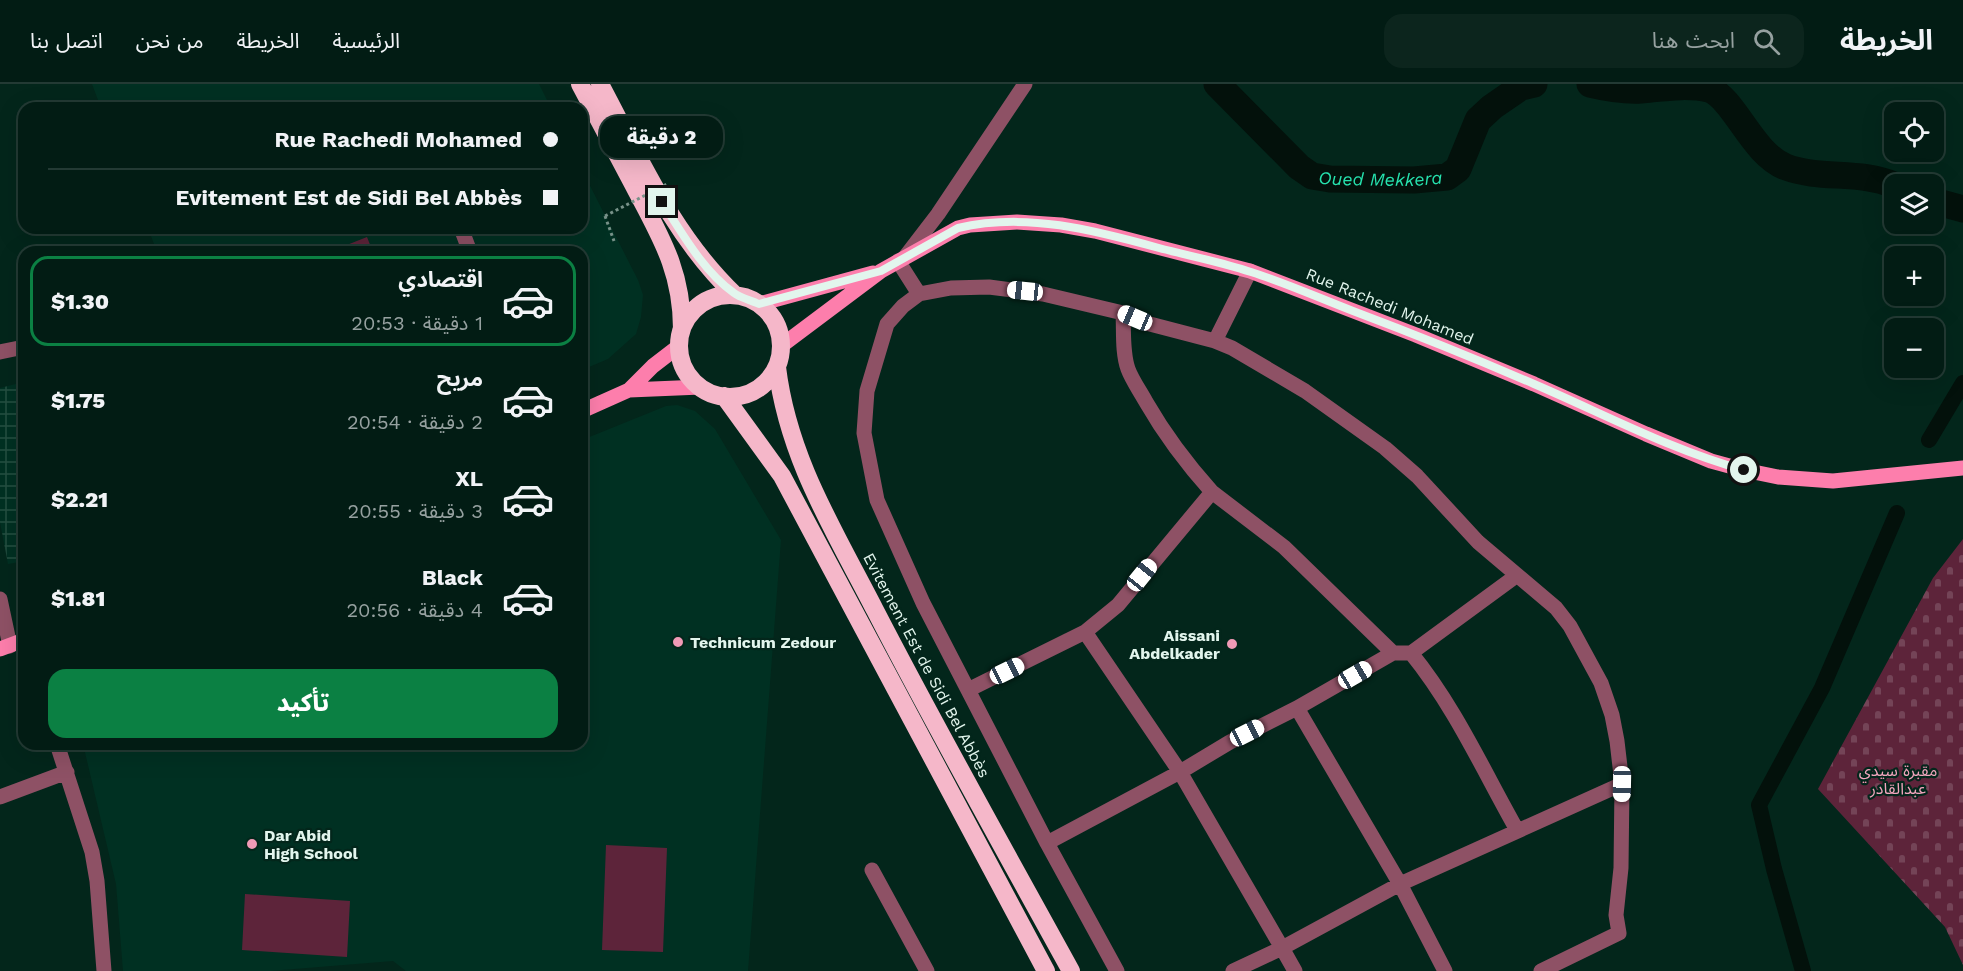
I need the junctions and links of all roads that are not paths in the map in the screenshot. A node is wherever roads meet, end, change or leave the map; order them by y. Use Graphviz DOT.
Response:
graph roads {
  1 [pos="580,84"];
  2 [pos="600,84"];
  3 [pos="1025,84"];
  4 [pos="902,259"];
  5 [pos="881,271"];
  6 [pos="1250,272"];
  7 [pos="919,294"];
  8 [pos="735,295"];
  9 [pos="759,304"];
  10 [pos="1123,313"];
  11 [pos="681,338"];
  12 [pos="1215,341"];
  13 [pos="782,346"];
  14 [pos="18,348"];
  15 [pos="0,352"];
  16 [pos="777,367"];
  17 [pos="700,387"];
  18 [pos="629,390"];
  19 [pos="724,396"];
  20 [pos="588,408"];
  21 [pos="1962,468"];
  22 [pos="1212,492"];
  23 [pos="1516,576"];
  24 [pos="0,599"];
  25 [pos="1085,632"];
  26 [pos="16,645"];
  27 [pos="1393,653"];
  28 [pos="1411,653"];
  29 [pos="968,690"];
  30 [pos="1297,708"];
  31 [pos="59,750"];
  32 [pos="67,772"];
  33 [pos="1180,772"];
  34 [pos="1622,784"];
  35 [pos="0,798"];
  36 [pos="1517,830"];
  37 [pos="1047,843"];
  38 [pos="872,870"];
  39 [pos="1400,884"];
  40 [pos="1282,948"];
  41 [pos="104,971"];
  42 [pos="927,971"];
  43 [pos="1046,971"];
  44 [pos="1071,971"];
  45 [pos="1117,971"];
  46 [pos="1233,971"];
  47 [pos="1295,971"];
  48 [pos="1445,971"];
  49 [pos="1541,971"];
  1 -- 11 [label="highway"];
  2 -- 8 [label="highway"];
  3 -- 4 [label="street"];
  4 -- 5 [label="main road, Rue Rachedi Mohamed"];
  4 -- 6 [label="main road, Rue Rachedi Mohamed"];
  4 -- 7 [label="street"];
  5 -- 9 [label="main road"];
  5 -- 13 [label="main road"];
  6 -- 12 [label="street"];
  6 -- 21 [label="main road, Rue Rachedi Mohamed"];
  7 -- 10 [label="street"];
  7 -- 29 [label="street"];
  8 -- 9 [label="highway"];
  8 -- 11 [label="highway"];
  9 -- 13 [label="highway"];
  10 -- 12 [label="street"];
  10 -- 22 [label="street"];
  11 -- 17 [label="highway"];
  11 -- 18 [label="main road"];
  12 -- 23 [label="street"];
  13 -- 16 [label="highway"];
  14 -- 15 [label="street"];
  16 -- 19 [label="highway"];
  16 -- 44 [label="highway, Evitement Est de Sidi Bel Abbès"];
  17 -- 18 [label="main road"];
  17 -- 19 [label="highway"];
  18 -- 20 [label="main road"];
  19 -- 43 [label="highway"];
  22 -- 25 [label="street"];
  22 -- 27 [label="street"];
  23 -- 28 [label="street"];
  23 -- 34 [label="street"];
  24 -- 26 [label="street"];
  25 -- 29 [label="street"];
  25 -- 33 [label="street"];
  27 -- 28 [label="street"];
  27 -- 30 [label="street"];
  28 -- 36 [label="street"];
  29 -- 37 [label="street"];
  30 -- 33 [label="street"];
  30 -- 39 [label="street"];
  31 -- 32 [label="street"];
  32 -- 35 [label="street"];
  32 -- 41 [label="street"];
  33 -- 37 [label="street"];
  33 -- 40 [label="street"];
  34 -- 36 [label="street"];
  34 -- 49 [label="street"];
  36 -- 39 [label="street"];
  37 -- 45 [label="street"];
  38 -- 42 [label="street"];
  39 -- 40 [label="street"];
  39 -- 48 [label="street"];
  40 -- 46 [label="street"];
  40 -- 47 [label="street"];
}
